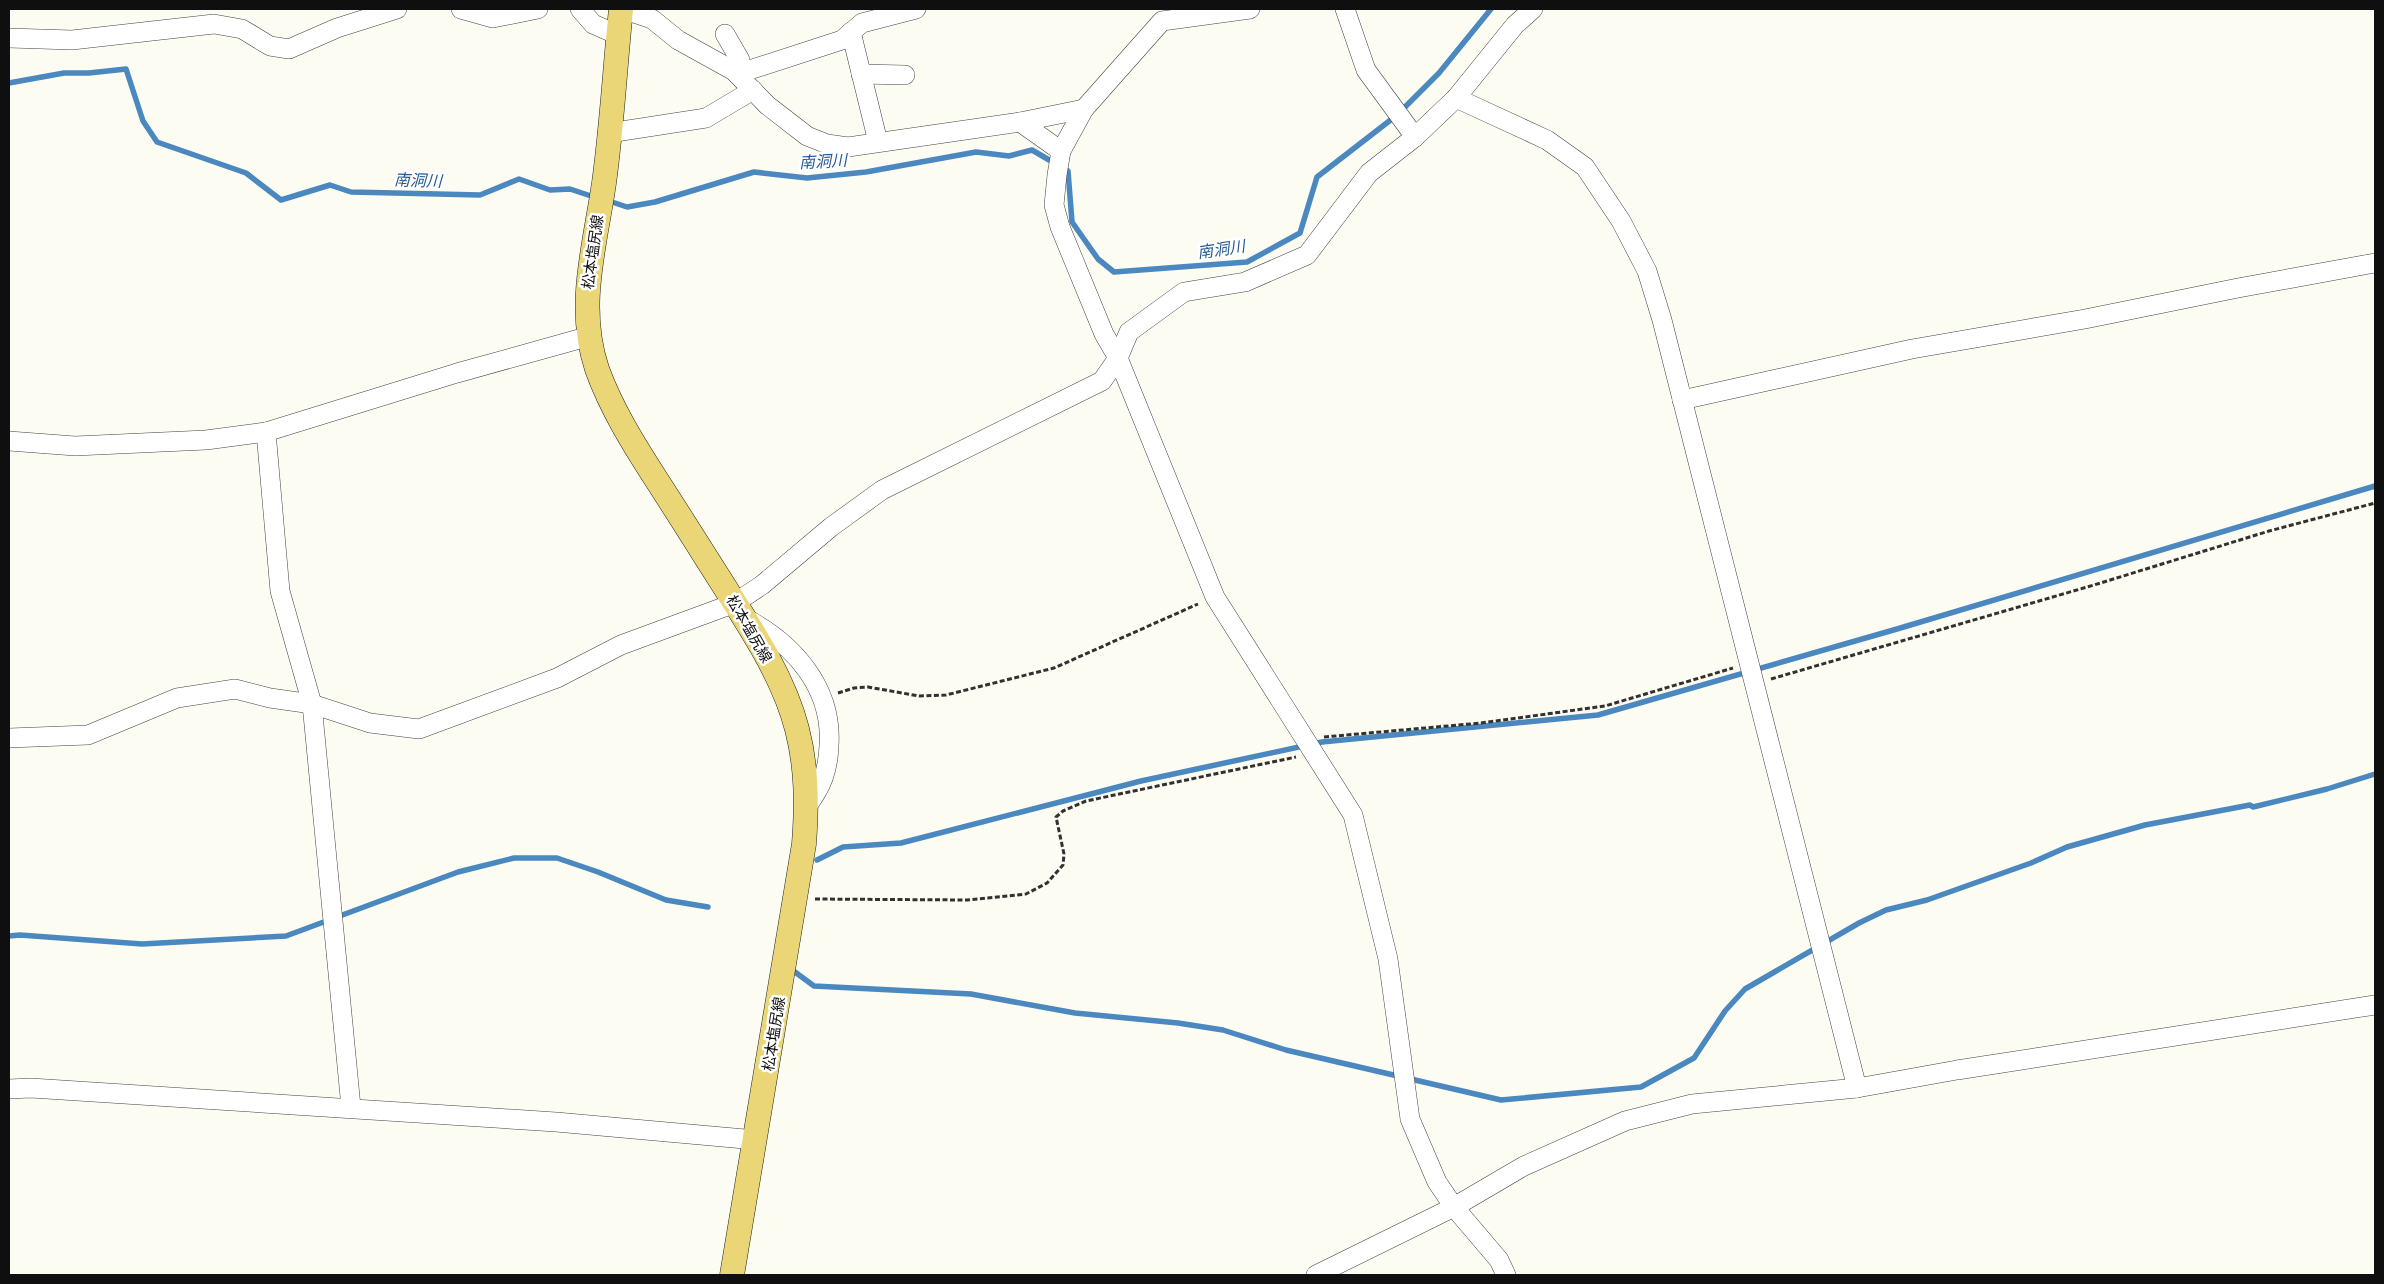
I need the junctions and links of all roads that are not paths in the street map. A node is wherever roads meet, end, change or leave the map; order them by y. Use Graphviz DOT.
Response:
graph roads {
  1 [pos="397,9"];
  2 [pos="461,9"];
  3 [pos="538,9"];
  4 [pos="580,9"];
  5 [pos="621,9"];
  6 [pos="916,9"];
  7 [pos="1250,9"];
  8 [pos="1346,9"];
  9 [pos="1533,9"];
  10 [pos="1161,15"];
  11 [pos="851,32"];
  12 [pos="725,34"];
  13 [pos="618,35"];
  14 [pos="9,38"];
  15 [pos="737,74"];
  16 [pos="861,74"];
  17 [pos="905,75"];
  18 [pos="753,90"];
  19 [pos="1456,98"];
  20 [pos="1084,109"];
  21 [pos="1020,122"];
  22 [pos="609,133"];
  23 [pos="1415,136"];
  24 [pos="878,142"];
  25 [pos="1061,151"];
  26 [pos="2375,263"];
  27 [pos="590,336"];
  28 [pos="1118,358"];
  29 [pos="1682,400"];
  30 [pos="266,432"];
  31 [pos="9,441"];
  32 [pos="739,610"];
  33 [pos="312,704"];
  34 [pos="9,738"];
  35 [pos="807,806"];
  36 [pos="2375,1005"];
  37 [pos="1857,1088"];
  38 [pos="9,1089"];
  39 [pos="351,1107"];
  40 [pos="756,1140"];
  41 [pos="1454,1207"];
  42 [pos="732,1275"];
  43 [pos="1316,1275"];
  44 [pos="1506,1275"];
  1 -- 14 [label="street"];
  2 -- 3 [label="street"];
  4 -- 13 [label="street"];
  5 -- 13 [label="main road, 松本塩尻線"];
  5 -- 15 [label="street"];
  6 -- 11 [label="street"];
  7 -- 10 [label="street"];
  8 -- 23 [label="street"];
  9 -- 19 [label="street"];
  10 -- 20 [label="street"];
  11 -- 15 [label="street"];
  11 -- 16 [label="street"];
  12 -- 15 [label="street"];
  13 -- 22 [label="main road, 松本塩尻線"];
  15 -- 18 [label="street"];
  16 -- 17 [label="street"];
  16 -- 24 [label="street"];
  18 -- 22 [label="street"];
  18 -- 24 [label="street"];
  19 -- 23 [label="street"];
  19 -- 29 [label="street"];
  20 -- 21 [label="street"];
  20 -- 25 [label="street"];
  21 -- 24 [label="street"];
  21 -- 25 [label="street"];
  22 -- 27 [label="main road, 松本塩尻線"];
  23 -- 28 [label="street"];
  25 -- 28 [label="street"];
  26 -- 29 [label="street"];
  27 -- 30 [label="street"];
  27 -- 32 [label="main road, 松本塩尻線"];
  28 -- 32 [label="street"];
  28 -- 41 [label="street"];
  29 -- 37 [label="street"];
  30 -- 31 [label="street"];
  30 -- 33 [label="street"];
  32 -- 33 [label="street"];
  32 -- 35 [label="main road, 松本塩尻線"];
  32 -- 35 [label="street"];
  33 -- 34 [label="street"];
  33 -- 39 [label="street"];
  35 -- 40 [label="main road, 松本塩尻線"];
  36 -- 37 [label="street"];
  37 -- 41 [label="street"];
  38 -- 39 [label="street"];
  39 -- 40 [label="street"];
  40 -- 42 [label="main road, 松本塩尻線"];
  41 -- 43 [label="street"];
  41 -- 44 [label="street"];
}
